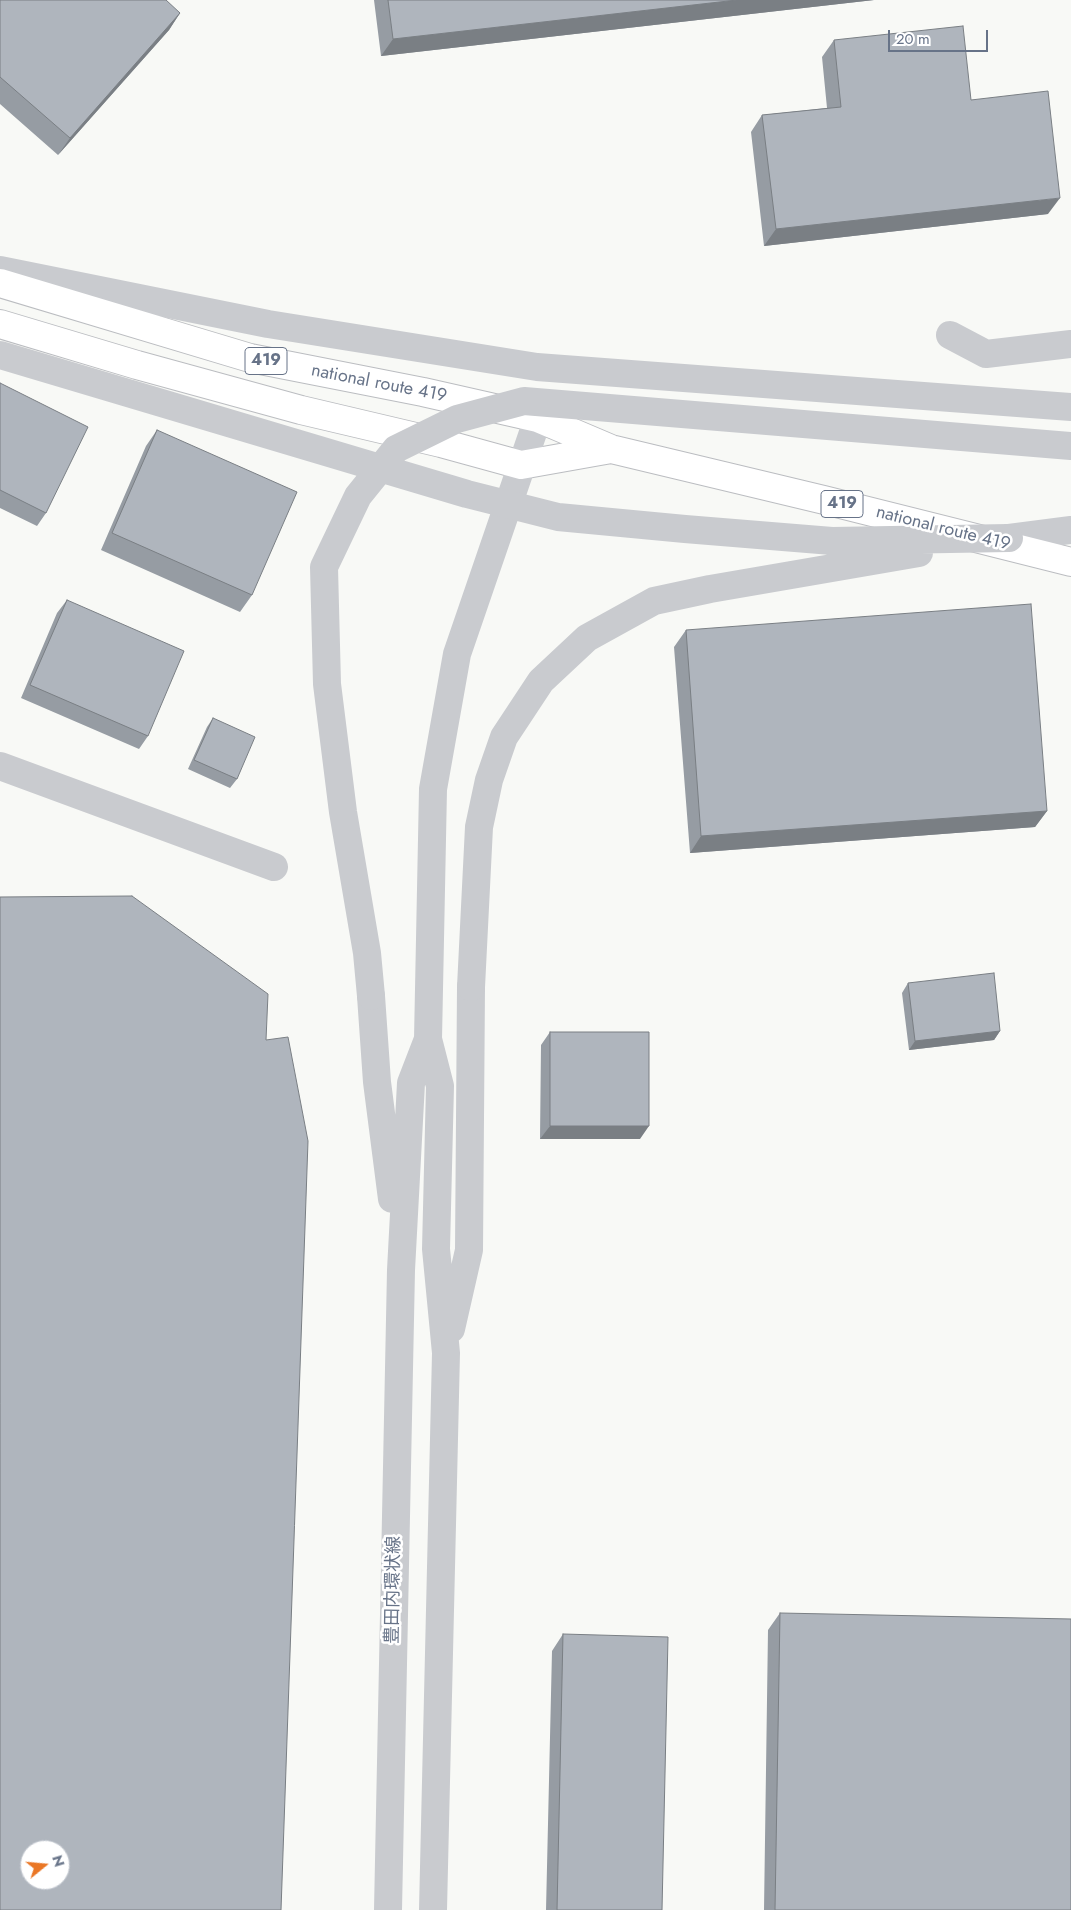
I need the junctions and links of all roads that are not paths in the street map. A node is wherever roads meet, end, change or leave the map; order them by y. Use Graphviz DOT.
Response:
graph roads {
  1 [pos="0,270"];
  2 [pos="0,282"];
  3 [pos="0,324"];
  4 [pos="950,335"];
  5 [pos="1071,344"];
  6 [pos="0,355"];
  7 [pos="1071,407"];
  8 [pos="538,418"];
  9 [pos="1071,446"];
  10 [pos="611,450"];
  11 [pos="521,466"];
  12 [pos="1071,530"];
  13 [pos="1010,538"];
  14 [pos="1071,562"];
  15 [pos="0,766"];
  16 [pos="274,867"];
  17 [pos="428,1039"];
  18 [pos="400,1270"];
  19 [pos="446,1353"];
  20 [pos="388,1910"];
  21 [pos="433,1910"];
  1 -- 7 [label="street"];
  2 -- 8 [label="highway, national route 419 / 419"];
  3 -- 11 [label="highway, national route 419 / 419"];
  4 -- 5 [label="street"];
  6 -- 13 [label="street, bridge"];
  8 -- 10 [label="highway, national route 419 / 419"];
  8 -- 11 [label="street"];
  9 -- 18 [label="street, bridge"];
  10 -- 11 [label="highway, national route 419 / 419"];
  10 -- 14 [label="highway, national route 419 / 419"];
  11 -- 17 [label="street"];
  12 -- 13 [label="street"];
  13 -- 19 [label="street, bridge"];
  15 -- 16 [label="street"];
  17 -- 18 [label="street"];
  17 -- 19 [label="street"];
  18 -- 20 [label="street, 豊田内環状線"];
  19 -- 21 [label="street"];
}
